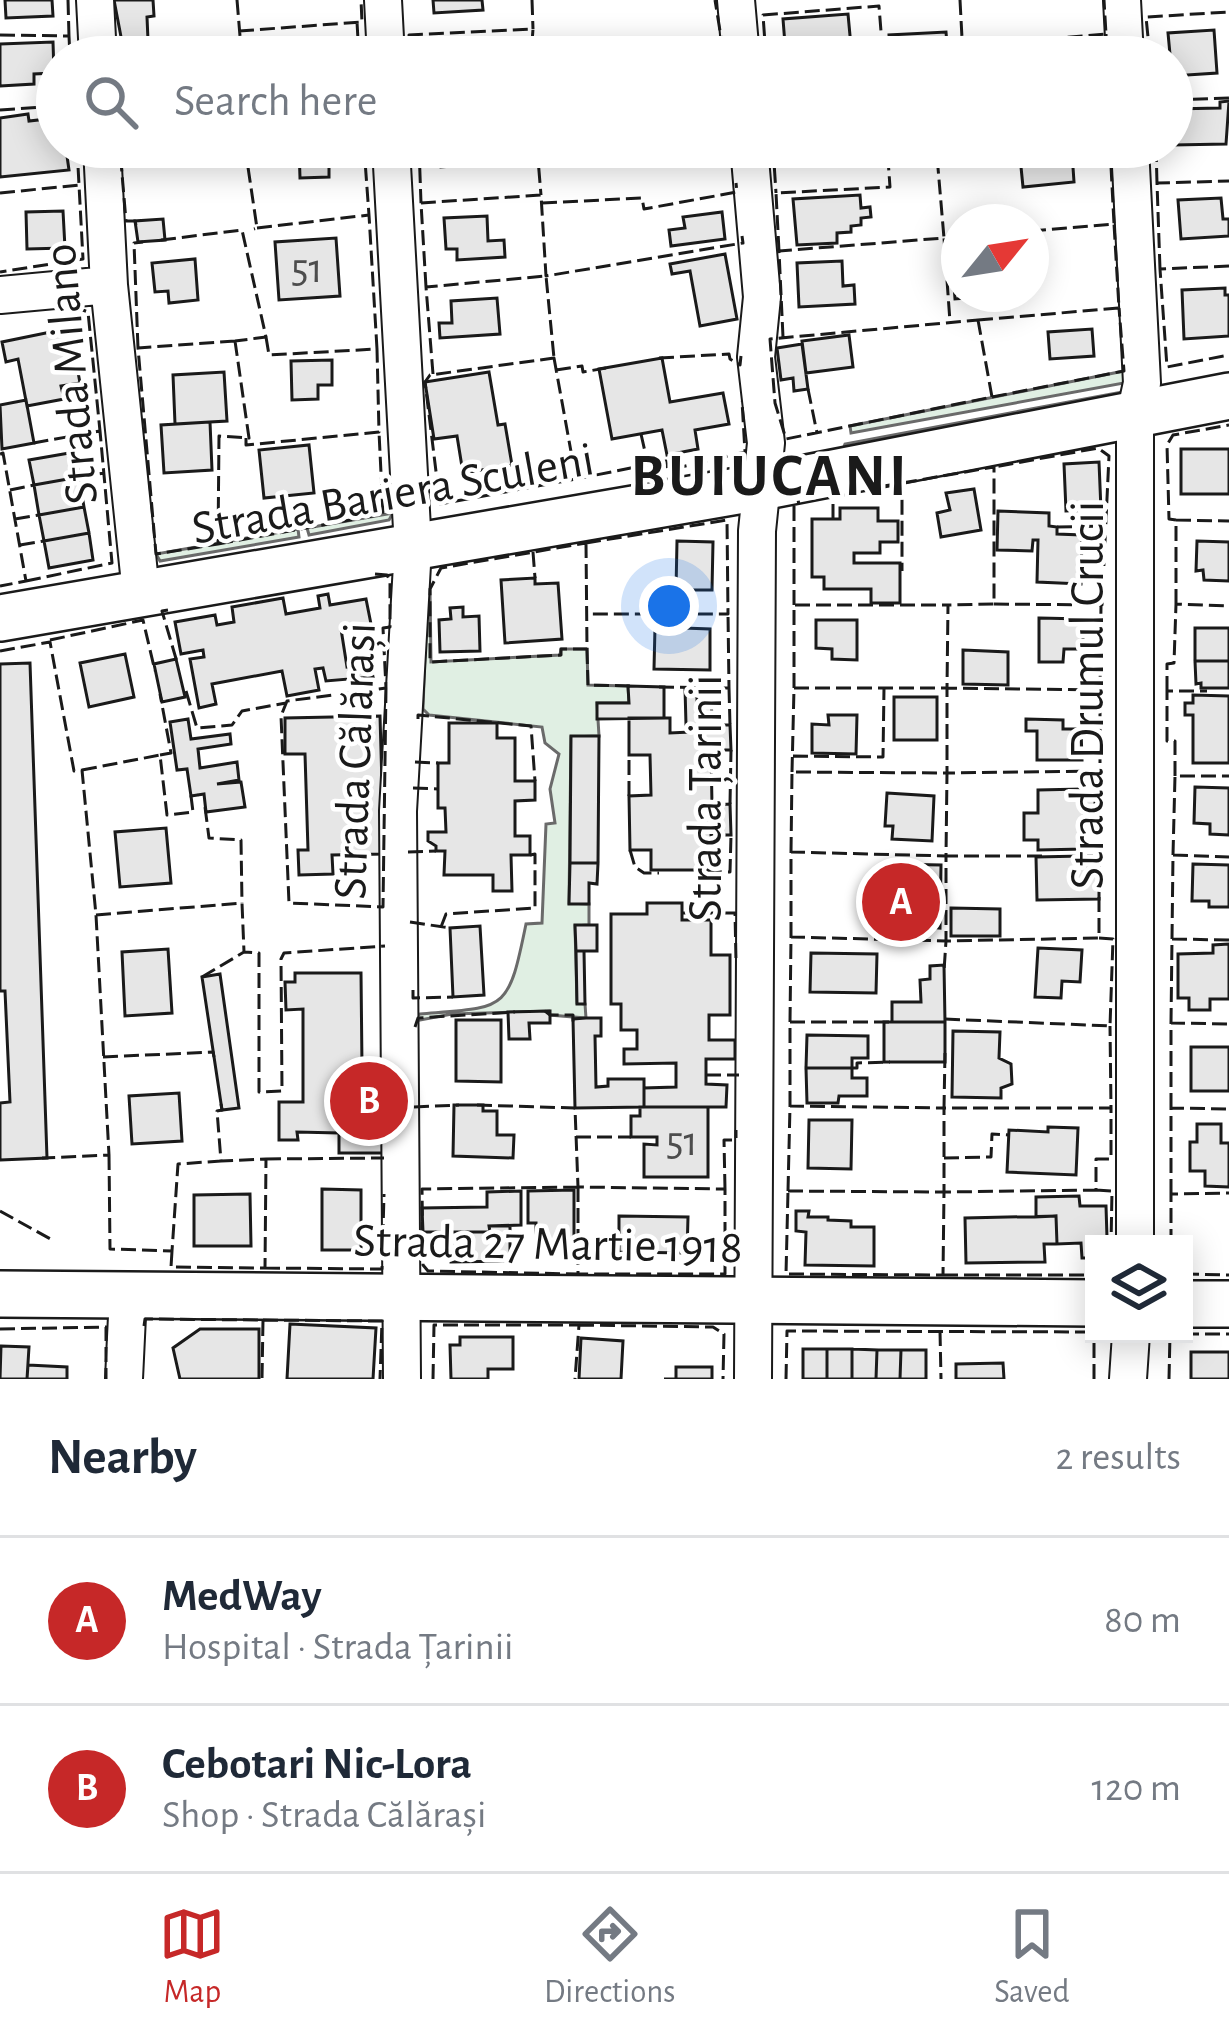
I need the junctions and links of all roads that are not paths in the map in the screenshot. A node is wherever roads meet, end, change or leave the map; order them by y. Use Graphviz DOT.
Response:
graph roads {
  1 [pos="95,0"];
  2 [pos="383,0"];
  3 [pos="736,0"];
  4 [pos="1122,0"];
  5 [pos="97,36"];
  6 [pos="385,36"];
  7 [pos="739,36"];
  8 [pos="1124,36"];
  9 [pos="103,168"];
  10 [pos="392,168"];
  11 [pos="751,168"];
  12 [pos="1131,168"];
  13 [pos="109,285"];
  14 [pos="0,295"];
  15 [pos="1229,396"];
  16 [pos="1135,416"];
  17 [pos="761,487"];
  18 [pos="413,547"];
  19 [pos="141,593"];
  20 [pos="0,618"];
  21 [pos="1135,1235"];
  22 [pos="0,1294"];
  23 [pos="128,1294"];
  24 [pos="403,1296"];
  25 [pos="754,1302"];
  26 [pos="1085,1303"];
  27 [pos="1193,1304"];
  28 [pos="1229,1304"];
  29 [pos="1130,1343"];
  30 [pos="124,1379"];
  31 [pos="402,1379"];
  32 [pos="753,1379"];
  33 [pos="1128,1379"];
  1 -- 5 [label="street"];
  2 -- 6 [label="street"];
  3 -- 7 [label="street"];
  4 -- 8 [label="street"];
  9 -- 13 [label="street, Strada Milano"];
  10 -- 18 [label="street, Strada Călărași"];
  11 -- 17 [label="street, Strada Țarinii"];
  12 -- 16 [label="street, Strada Drumul Crucii"];
  13 -- 14 [label="street"];
  13 -- 19 [label="street, Strada Milano"];
  15 -- 16 [label="main road, Strada Bariera Sculeni"];
  16 -- 17 [label="main road, Strada Bariera Sculeni"];
  16 -- 21 [label="street, Strada Drumul Crucii"];
  17 -- 18 [label="main road, Strada Bariera Sculeni"];
  17 -- 25 [label="street, Strada Țarinii"];
  18 -- 19 [label="main road, Strada Bariera Sculeni"];
  18 -- 24 [label="street, Strada Călărași"];
  19 -- 20 [label="main road, Strada Bariera Sculeni"];
  22 -- 23 [label="main road, Strada 27 Martie 1918"];
  23 -- 24 [label="main road, Strada 27 Martie 1918"];
  23 -- 30 [label="street"];
  24 -- 25 [label="main road, Strada 27 Martie 1918"];
  24 -- 31 [label="street, Strada Călărași"];
  25 -- 26 [label="main road, Strada 27 Martie 1918"];
  25 -- 32 [label="street, Strada Țarinii"];
  27 -- 28 [label="main road"];
  29 -- 33 [label="street"];
}
